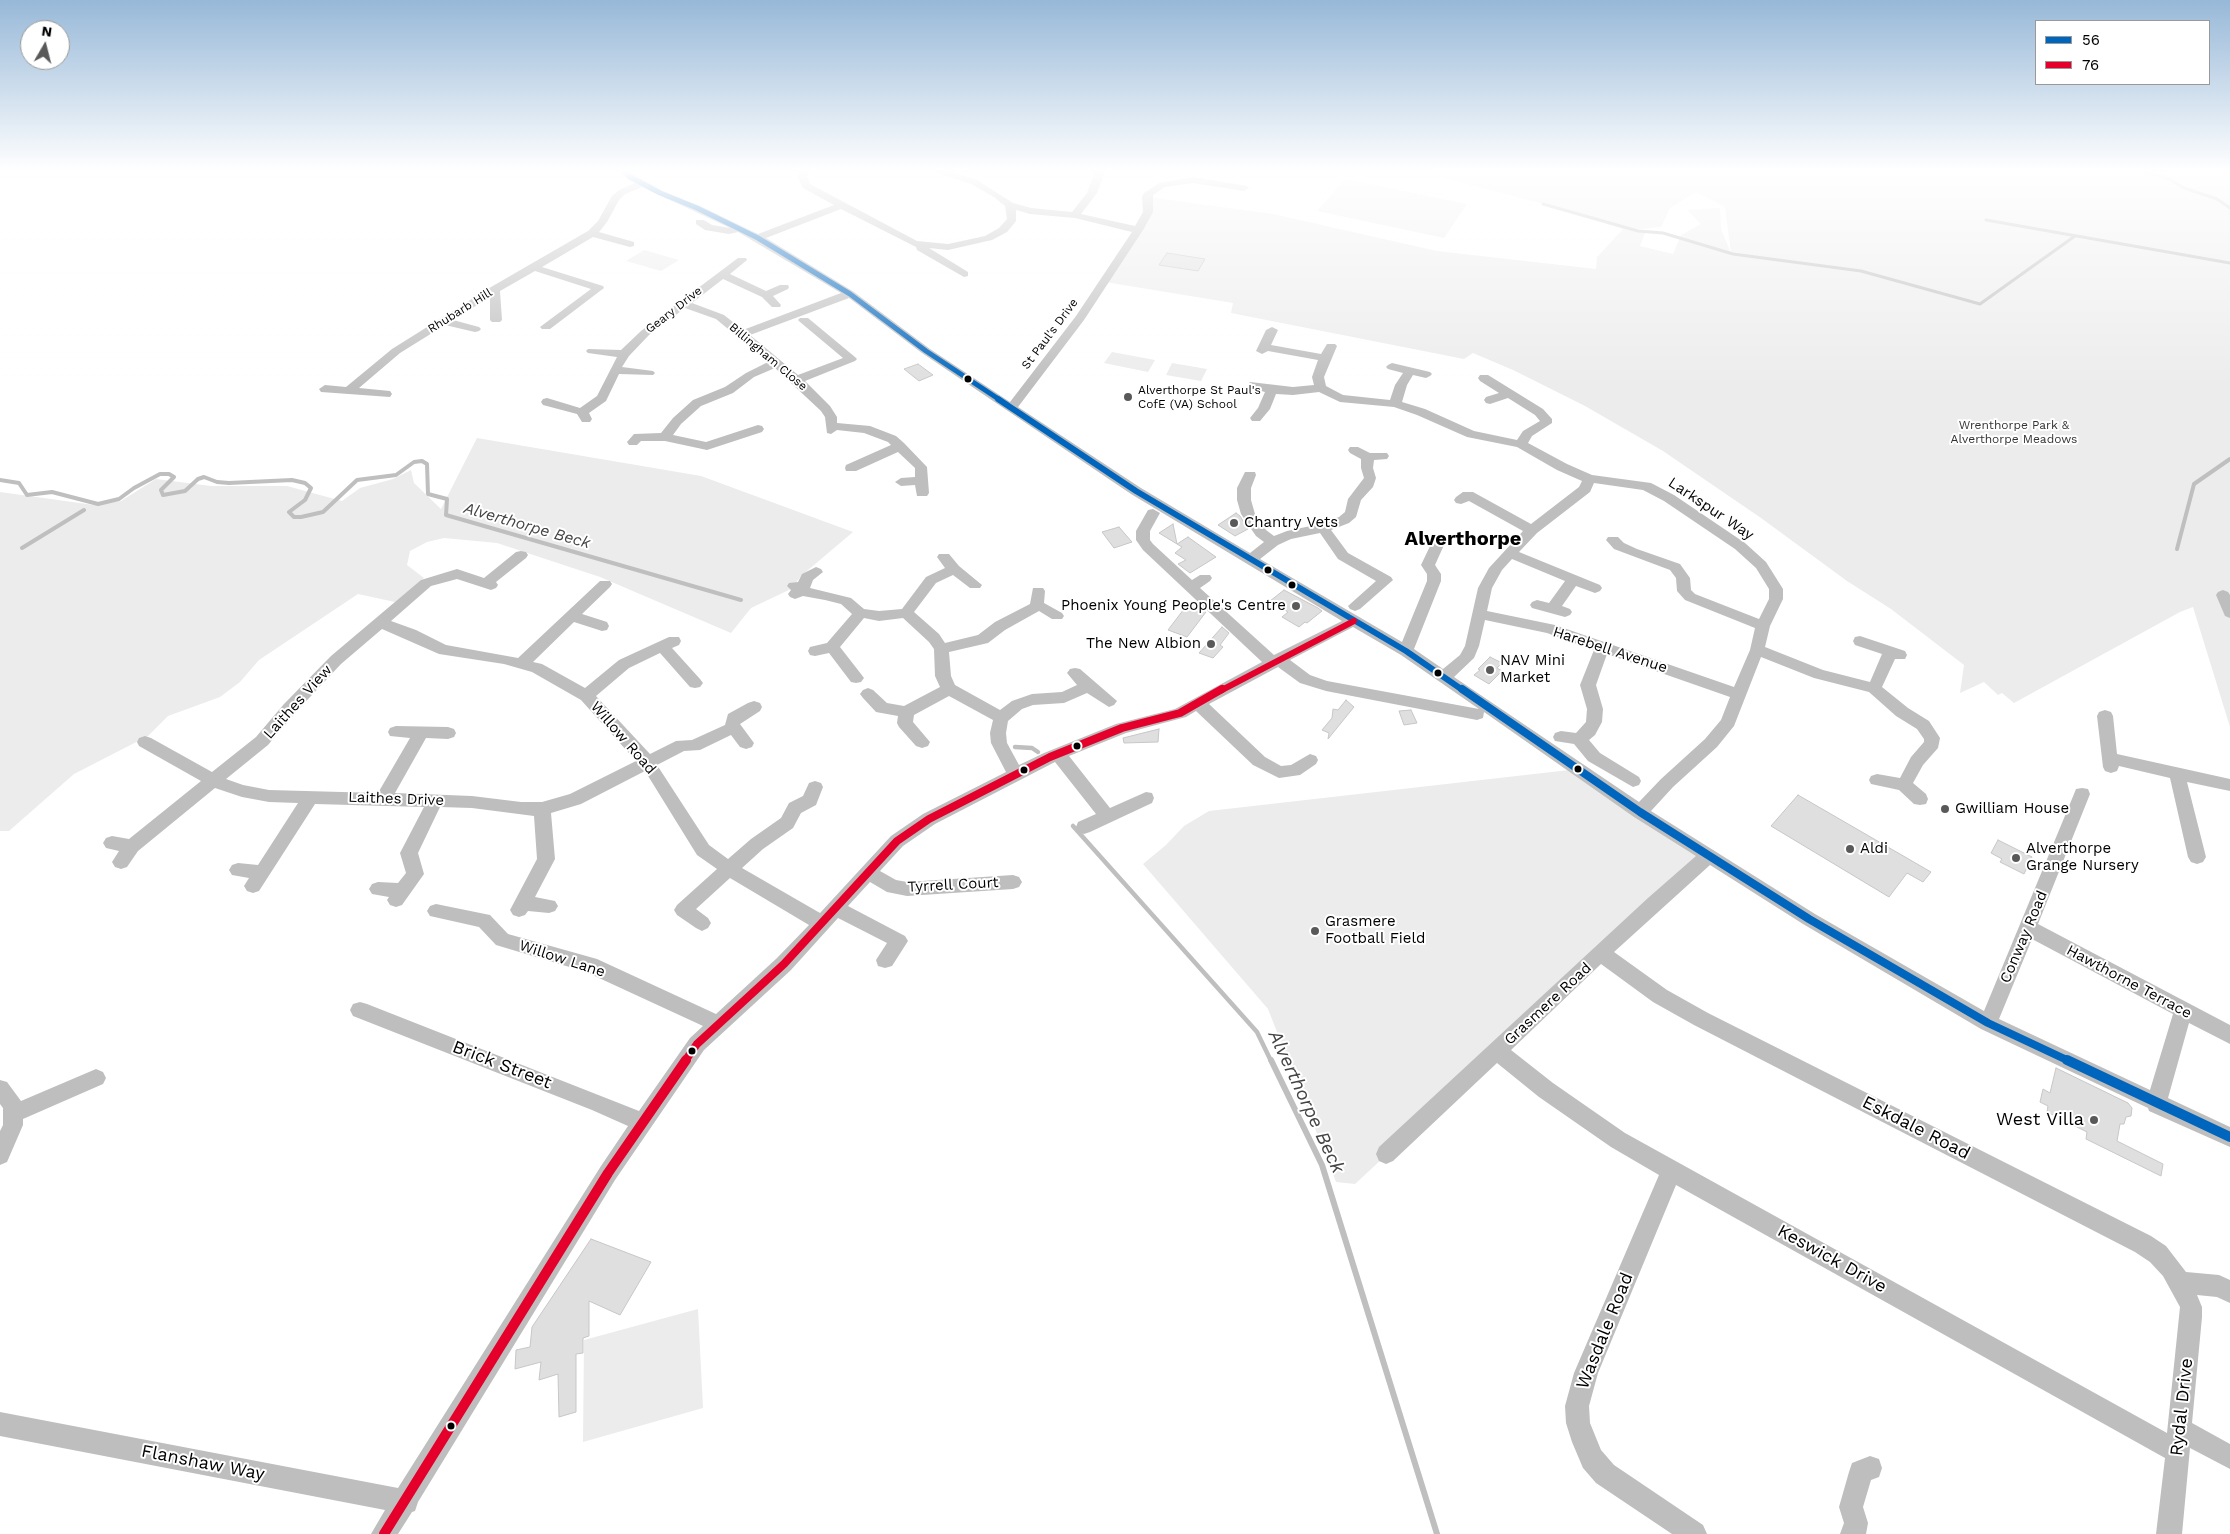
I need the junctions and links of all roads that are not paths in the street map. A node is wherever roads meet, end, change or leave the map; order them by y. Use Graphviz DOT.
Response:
graph roads {
  1 [pos="574,244"];
  2 [pos="767,244"];
  3 [pos="914,244"];
  4 [pos="970,244"];
  5 [pos="1129,244"];
  6 [pos="933,249"];
  7 [pos="742,260"];
  8 [pos="533,267"];
  9 [pos="964,274"];
  10 [pos="721,275"];
  11 [pos="784,287"];
  12 [pos="495,289"];
  13 [pos="850,294"];
  14 [pos="766,295"];
  15 [pos="684,304"];
  16 [pos="776,305"];
  17 [pos="444,320"];
  18 [pos="496,320"];
  19 [pos="804,320"];
  20 [pos="546,327"];
  21 [pos="475,329"];
  22 [pos="1272,330"];
  23 [pos="742,334"];
  24 [pos="1331,346"];
  25 [pos="592,351"];
  26 [pos="624,354"];
  27 [pos="1324,358"];
  28 [pos="775,363"];
  29 [pos="1392,367"];
  30 [pos="615,370"];
  31 [pos="1410,371"];
  32 [pos="649,373"];
  33 [pos="1426,374"];
  34 [pos="1484,378"];
  35 [pos="797,380"];
  36 [pos="1254,385"];
  37 [pos="325,388"];
  38 [pos="1320,388"];
  39 [pos="1272,390"];
  40 [pos="349,391"];
  41 [pos="386,394"];
  42 [pos="1507,394"];
  43 [pos="1490,400"];
  44 [pos="547,402"];
  45 [pos="1395,404"];
  46 [pos="1012,407"];
  47 [pos="1256,418"];
  48 [pos="758,429"];
  49 [pos="665,437"];
  50 [pos="633,442"];
  51 [pos="1521,444"];
  52 [pos="900,446"];
  53 [pos="1354,450"];
  54 [pos="1383,456"];
  55 [pos="1368,457"];
  56 [pos="852,468"];
  57 [pos="1250,475"];
  58 [pos="1589,479"];
  59 [pos="901,482"];
  60 [pos="1461,500"];
  61 [pos="1153,513"];
  62 [pos="1323,528"];
  63 [pos="1532,530"];
  64 [pos="1598,540"];
  65 [pos="1273,542"];
  66 [pos="1437,545"];
  67 [pos="1510,553"];
  68 [pos="521,555"];
  69 [pos="944,557"];
  70 [pos="1251,559"];
  71 [pos="954,569"];
  72 [pos="816,572"];
  73 [pos="1205,578"];
  74 [pos="1574,579"];
  75 [pos="605,584"];
  76 [pos="975,585"];
  77 [pos="1191,588"];
  78 [pos="1595,588"];
  79 [pos="2223,595"];
  80 [pos="1551,609"];
  81 [pos="860,613"];
  82 [pos="906,613"];
  83 [pos="2230,613"];
  84 [pos="1354,614"];
  85 [pos="1480,614"];
  86 [pos="571,616"];
  87 [pos="1057,616"];
  88 [pos="381,623"];
  89 [pos="602,626"];
  90 [pos="1763,626"];
  91 [pos="1860,641"];
  92 [pos="1603,646"];
  93 [pos="832,647"];
  94 [pos="941,649"];
  95 [pos="1757,650"];
  96 [pos="815,651"];
  97 [pos="1406,651"];
  98 [pos="1276,661"];
  99 [pos="522,663"];
  100 [pos="702,665"];
  101 [pos="1076,673"];
  102 [pos="1444,677"];
  103 [pos="856,678"];
  104 [pos="1088,686"];
  105 [pos="1458,686"];
  106 [pos="949,688"];
  107 [pos="1874,688"];
  108 [pos="868,694"];
  109 [pos="1738,694"];
  110 [pos="586,696"];
  111 [pos="1110,701"];
  112 [pos="1198,703"];
  113 [pos="1423,704"];
  114 [pos="754,707"];
  115 [pos="906,712"];
  116 [pos="1477,714"];
  117 [pos="2105,716"];
  118 [pos="1001,718"];
  119 [pos="734,727"];
  120 [pos="396,732"];
  121 [pos="422,732"];
  122 [pos="448,733"];
  123 [pos="1561,737"];
  124 [pos="1578,739"];
  125 [pos="145,742"];
  126 [pos="922,742"];
  127 [pos="746,743"];
  128 [pos="1058,754"];
  129 [pos="1310,760"];
  130 [pos="648,764"];
  131 [pos="2177,773"];
  132 [pos="1018,775"];
  133 [pos="1877,780"];
  134 [pos="214,781"];
  135 [pos="1633,781"];
  136 [pos="2230,784"];
  137 [pos="1904,785"];
  138 [pos="2082,794"];
  139 [pos="311,797"];
  140 [pos="815,798"];
  141 [pos="1146,798"];
  142 [pos="383,799"];
  143 [pos="1920,800"];
  144 [pos="435,801"];
  145 [pos="542,809"];
  146 [pos="1640,812"];
  147 [pos="1107,816"];
  148 [pos="1084,826"];
  149 [pos="112,843"];
  150 [pos="132,846"];
  151 [pos="1710,855"];
  152 [pos="2197,859"];
  153 [pos="121,862"];
  154 [pos="729,869"];
  155 [pos="238,870"];
  156 [pos="868,872"];
  157 [pos="1013,883"];
  158 [pos="378,889"];
  159 [pos="550,906"];
  160 [pos="835,908"];
  161 [pos="436,911"];
  162 [pos="702,923"];
  163 [pos="822,923"];
  164 [pos="2028,928"];
  165 [pos="1602,954"];
  166 [pos="885,960"];
  167 [pos="360,1010"];
  168 [pos="2183,1011"];
  169 [pos="1988,1023"];
  170 [pos="717,1024"];
  171 [pos="2230,1035"];
  172 [pos="1497,1051"];
  173 [pos="96,1078"];
  174 [pos="0,1089"];
  175 [pos="2156,1104"];
  176 [pos="13,1114"];
  177 [pos="642,1122"];
  178 [pos="2230,1137"];
  179 [pos="1386,1154"];
  180 [pos="0,1155"];
  181 [pos="1671,1171"];
  182 [pos="2180,1282"];
  183 [pos="2230,1292"];
  184 [pos="0,1424"];
  185 [pos="2179,1440"];
  186 [pos="2230,1457"];
  187 [pos="1870,1468"];
  188 [pos="406,1502"];
  189 [pos="384,1534"];
  190 [pos="1694,1534"];
  191 [pos="1853,1534"];
  192 [pos="2169,1534"];
  1 -- 8 [label="street, Rhubarb Hill"];
  2 -- 13 [label="street"];
  3 -- 6 [label="street"];
  4 -- 6 [label="street"];
  5 -- 46 [label="street, St Paul's Drive"];
  6 -- 9 [label="street"];
  7 -- 10 [label="street, Geary Drive"];
  8 -- 12 [label="street, Rhubarb Hill"];
  8 -- 20 [label="street"];
  10 -- 14 [label="street"];
  10 -- 15 [label="street, Geary Drive"];
  11 -- 14 [label="street"];
  12 -- 17 [label="street, Rhubarb Hill"];
  12 -- 18 [label="street"];
  13 -- 23 [label="street"];
  13 -- 46 [label="street"];
  14 -- 16 [label="street"];
  15 -- 23 [label="street, Billingham Close"];
  15 -- 26 [label="street, Geary Drive"];
  17 -- 21 [label="street"];
  17 -- 40 [label="street, Rhubarb Hill"];
  19 -- 35 [label="street"];
  22 -- 27 [label="street"];
  23 -- 28 [label="street, Billingham Close"];
  24 -- 27 [label="street"];
  25 -- 26 [label="street"];
  26 -- 30 [label="street, Geary Drive"];
  27 -- 38 [label="street"];
  28 -- 35 [label="street, Billingham Close"];
  28 -- 49 [label="street"];
  29 -- 31 [label="street"];
  30 -- 32 [label="street"];
  30 -- 44 [label="street, Geary Drive"];
  31 -- 33 [label="street"];
  31 -- 45 [label="street"];
  34 -- 42 [label="street"];
  35 -- 52 [label="street, Billingham Close"];
  36 -- 39 [label="street"];
  37 -- 40 [label="street"];
  38 -- 39 [label="street"];
  38 -- 45 [label="street, Larkspur Way"];
  39 -- 47 [label="street"];
  40 -- 41 [label="street"];
  42 -- 43 [label="street"];
  42 -- 51 [label="street"];
  45 -- 51 [label="street, Larkspur Way"];
  46 -- 70 [label="street"];
  48 -- 49 [label="street"];
  49 -- 50 [label="street"];
  51 -- 58 [label="street, Larkspur Way"];
  52 -- 56 [label="street"];
  52 -- 59 [label="street"];
  53 -- 55 [label="street"];
  54 -- 55 [label="street"];
  55 -- 62 [label="street"];
  57 -- 65 [label="street"];
  58 -- 63 [label="street"];
  58 -- 90 [label="street, Larkspur Way"];
  60 -- 63 [label="street"];
  61 -- 77 [label="street"];
  62 -- 65 [label="street"];
  62 -- 84 [label="street"];
  63 -- 67 [label="street"];
  64 -- 90 [label="street"];
  65 -- 70 [label="street"];
  66 -- 97 [label="street"];
  67 -- 74 [label="street"];
  67 -- 85 [label="street"];
  68 -- 88 [label="street, Laithes View"];
  69 -- 71 [label="street"];
  70 -- 84 [label="street"];
  71 -- 76 [label="street"];
  71 -- 82 [label="street"];
  72 -- 81 [label="street"];
  73 -- 77 [label="street"];
  74 -- 78 [label="street"];
  74 -- 80 [label="street"];
  75 -- 86 [label="street"];
  77 -- 98 [label="street"];
  79 -- 83 [label="street"];
  81 -- 82 [label="street"];
  81 -- 93 [label="street"];
  82 -- 94 [label="street"];
  84 -- 97 [label="street"];
  84 -- 98 [label="street"];
  85 -- 92 [label="street, Harebell Avenue"];
  85 -- 102 [label="street"];
  86 -- 89 [label="street"];
  86 -- 99 [label="street"];
  87 -- 94 [label="street"];
  88 -- 99 [label="street, Willow Road"];
  88 -- 134 [label="street, Laithes View"];
  90 -- 95 [label="street, Larkspur Way"];
  91 -- 107 [label="street"];
  92 -- 109 [label="street, Harebell Avenue"];
  92 -- 124 [label="street"];
  93 -- 96 [label="street"];
  93 -- 103 [label="street"];
  94 -- 106 [label="street"];
  95 -- 107 [label="street"];
  95 -- 109 [label="street, Larkspur Way"];
  97 -- 102 [label="street"];
  98 -- 112 [label="street"];
  98 -- 113 [label="street"];
  99 -- 110 [label="street, Willow Road"];
  100 -- 110 [label="street"];
  101 -- 104 [label="street"];
  102 -- 105 [label="street"];
  104 -- 111 [label="street"];
  104 -- 118 [label="street"];
  105 -- 113 [label="street"];
  105 -- 146 [label="street"];
  106 -- 115 [label="street"];
  106 -- 118 [label="street"];
  107 -- 137 [label="street"];
  108 -- 115 [label="street"];
  109 -- 146 [label="street, Larkspur Way"];
  110 -- 130 [label="street, Willow Road"];
  112 -- 128 [label="street"];
  112 -- 129 [label="street"];
  113 -- 116 [label="street"];
  114 -- 119 [label="street"];
  115 -- 126 [label="street"];
  117 -- 131 [label="street"];
  118 -- 132 [label="street"];
  119 -- 127 [label="street"];
  119 -- 130 [label="street, Laithes Drive"];
  120 -- 121 [label="street"];
  121 -- 122 [label="street"];
  121 -- 142 [label="street"];
  123 -- 124 [label="street"];
  124 -- 135 [label="street"];
  125 -- 134 [label="street, Laithes Drive"];
  128 -- 132 [label="street"];
  128 -- 147 [label="street"];
  130 -- 145 [label="street, Laithes Drive"];
  130 -- 154 [label="street, Willow Road"];
  131 -- 136 [label="street"];
  131 -- 152 [label="street"];
  132 -- 156 [label="street"];
  133 -- 137 [label="street"];
  134 -- 139 [label="street, Laithes Drive"];
  134 -- 150 [label="street, Laithes View"];
  137 -- 143 [label="street"];
  138 -- 164 [label="street, Conway Road"];
  139 -- 142 [label="street, Laithes Drive"];
  139 -- 155 [label="street"];
  140 -- 154 [label="street"];
  141 -- 147 [label="street"];
  142 -- 144 [label="street, Laithes Drive"];
  144 -- 145 [label="street, Laithes Drive"];
  144 -- 158 [label="street"];
  145 -- 159 [label="street"];
  146 -- 151 [label="street"];
  147 -- 148 [label="street"];
  149 -- 150 [label="street"];
  150 -- 153 [label="street, Laithes View"];
  151 -- 165 [label="street, Grasmere Road"];
  151 -- 169 [label="street"];
  154 -- 162 [label="street"];
  154 -- 163 [label="street, Willow Road"];
  156 -- 157 [label="street, Tyrrell Court"];
  156 -- 160 [label="street"];
  160 -- 163 [label="street"];
  160 -- 166 [label="street"];
  161 -- 170 [label="street, Willow Lane"];
  163 -- 170 [label="street"];
  164 -- 168 [label="street, Hawthorne Terrace"];
  164 -- 169 [label="street, Conway Road"];
  165 -- 172 [label="street, Grasmere Road"];
  165 -- 182 [label="street, Eskdale Road"];
  167 -- 177 [label="street, Brick Street"];
  168 -- 171 [label="street, Hawthorne Terrace"];
  168 -- 175 [label="street"];
  169 -- 175 [label="street"];
  170 -- 177 [label="street"];
  172 -- 179 [label="street, Grasmere Road"];
  172 -- 181 [label="street, Keswick Drive"];
  173 -- 176 [label="street"];
  174 -- 176 [label="street"];
  175 -- 178 [label="street"];
  176 -- 180 [label="street"];
  177 -- 188 [label="street"];
  181 -- 185 [label="street, Keswick Drive"];
  181 -- 190 [label="street, Wasdale Road"];
  182 -- 183 [label="street"];
  182 -- 185 [label="street, Rydal Drive"];
  184 -- 188 [label="street, Flanshaw Way"];
  185 -- 186 [label="street"];
  185 -- 192 [label="street, Rydal Drive"];
  187 -- 191 [label="street"];
  188 -- 189 [label="street"];
}
